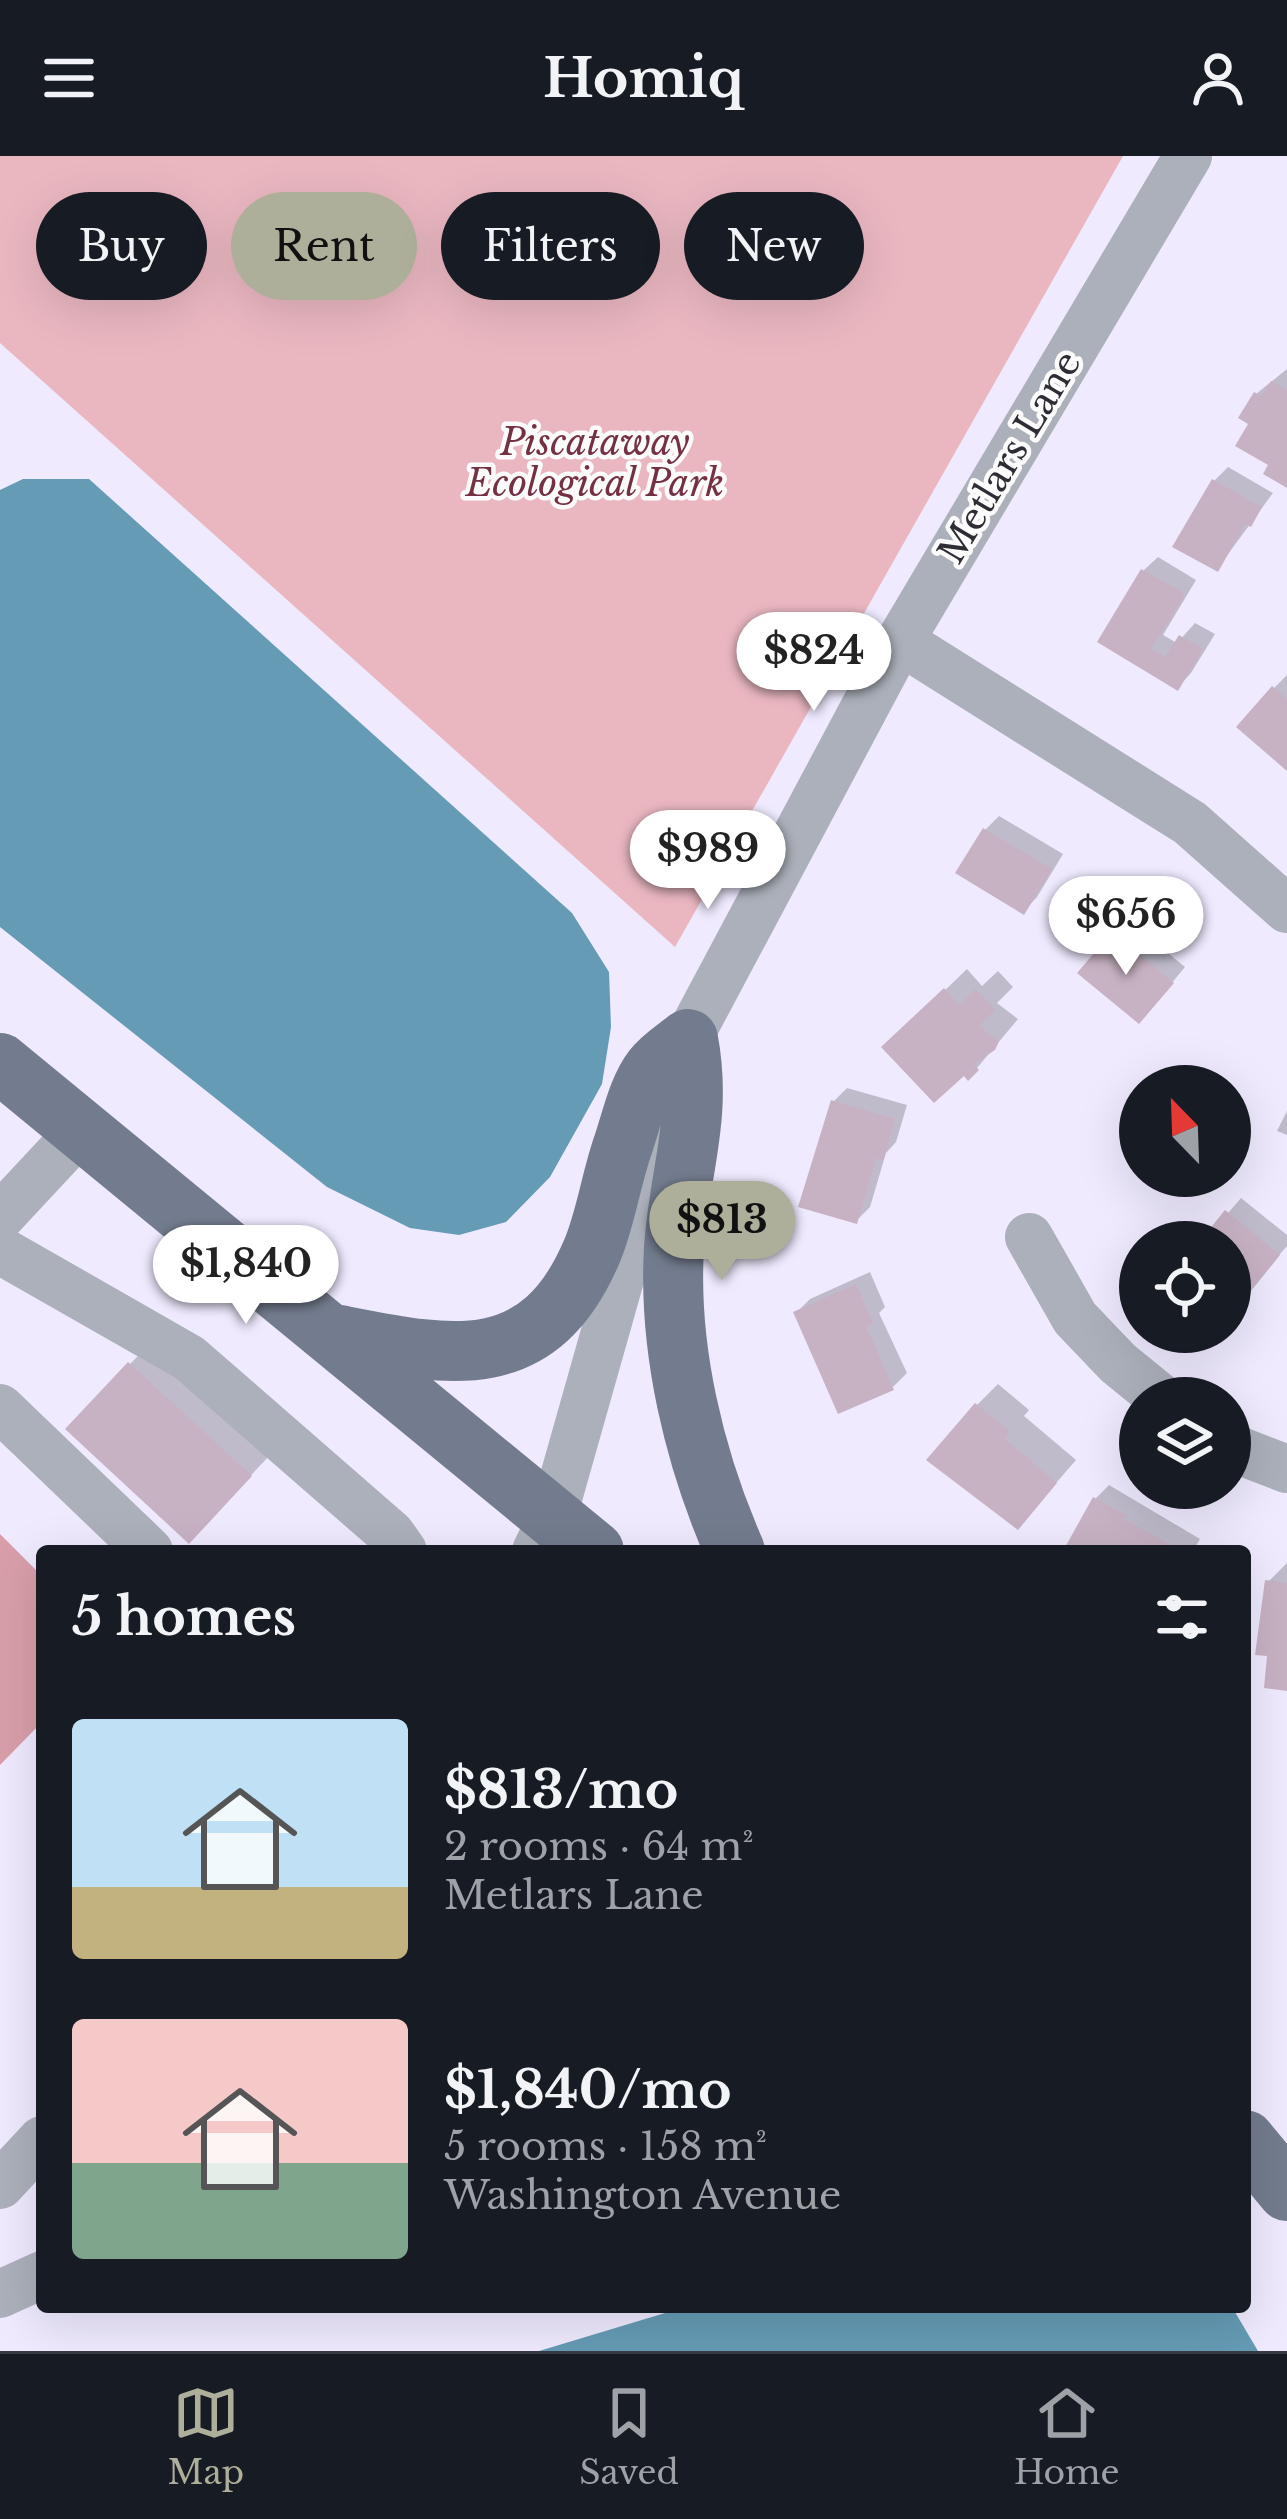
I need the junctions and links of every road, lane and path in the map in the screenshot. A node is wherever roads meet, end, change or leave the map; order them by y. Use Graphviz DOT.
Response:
graph roads {
  1 [pos="1188,156"];
  2 [pos="900,641"];
  3 [pos="1287,909"];
  4 [pos="688,1039"];
  5 [pos="0,1064"];
  6 [pos="81,1130"];
  7 [pos="0,1216"];
  8 [pos="1029,1237"];
  9 [pos="0,1250"];
  10 [pos="329,1333"];
  11 [pos="1135,1377"];
  12 [pos="0,1408"];
  13 [pos="1251,1456"];
  14 [pos="1287,1469"];
  15 [pos="561,1539"];
  16 [pos="143,1545"];
  17 [pos="399,1545"];
  18 [pos="732,1545"];
  19 [pos="36,2146"];
  20 [pos="1251,2147"];
  21 [pos="0,2185"];
  22 [pos="1287,2191"];
  23 [pos="36,2278"];
  24 [pos="0,2294"];
  1 -- 2 [label="street, Metlars Lane"];
  2 -- 3 [label="street"];
  2 -- 4 [label="street, Metlars Lane"];
  4 -- 10 [label="main road"];
  4 -- 15 [label="street, Metlars Lane"];
  4 -- 18 [label="main road"];
  5 -- 6 [label="main road"];
  6 -- 7 [label="street"];
  6 -- 10 [label="main road"];
  8 -- 11 [label="street"];
  9 -- 17 [label="street"];
  10 -- 15 [label="main road"];
  12 -- 16 [label="street"];
  13 -- 14 [label="street"];
  19 -- 21 [label="street"];
  20 -- 22 [label="main road"];
  23 -- 24 [label="street"];
}
